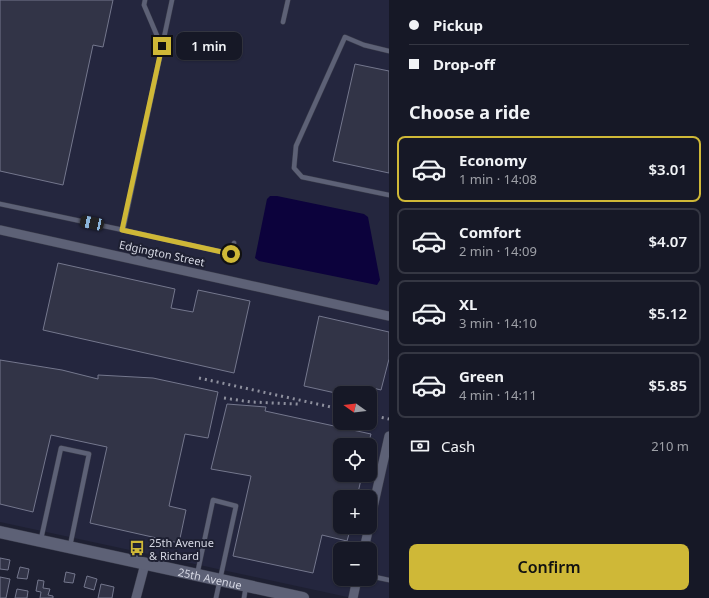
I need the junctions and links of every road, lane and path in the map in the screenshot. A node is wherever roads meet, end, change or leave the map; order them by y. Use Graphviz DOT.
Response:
graph roads {
  1 [pos="146,0"];
  2 [pos="172,0"];
  3 [pos="288,0"];
  4 [pos="283,22"];
  5 [pos="162,46"];
  6 [pos="389,51"];
  7 [pos="389,195"];
  8 [pos="0,204"];
  9 [pos="0,230"];
  10 [pos="122,230"];
  11 [pos="234,243"];
  12 [pos="389,316"];
  13 [pos="389,438"];
  14 [pos="377,490"];
  15 [pos="0,532"];
  16 [pos="40,541"];
  17 [pos="70,548"];
  18 [pos="145,564"];
  19 [pos="197,575"];
  20 [pos="377,577"];
  21 [pos="220,580"];
  22 [pos="389,580"];
  23 [pos="246,586"];
  24 [pos="356,586"];
  25 [pos="276,595"];
  26 [pos="136,598"];
  27 [pos="216,598"];
  28 [pos="244,598"];
  29 [pos="302,598"];
  30 [pos="353,598"];
  1 -- 5 [label="lane"];
  2 -- 5 [label="lane"];
  3 -- 4 [label="lane"];
  5 -- 10 [label="lane"];
  6 -- 7 [label="lane"];
  8 -- 10 [label="lane"];
  9 -- 12 [label="street, Edgington Street"];
  10 -- 11 [label="lane"];
  13 -- 14 [label="street"];
  15 -- 16 [label="main road, 25th Avenue"];
  16 -- 17 [label="main road, 25th Avenue"];
  16 -- 17 [label="lane"];
  17 -- 18 [label="main road, 25th Avenue"];
  18 -- 19 [label="main road, 25th Avenue"];
  18 -- 26 [label="street"];
  19 -- 21 [label="main road, 25th Avenue"];
  19 -- 21 [label="lane"];
  20 -- 22 [label="lane"];
  21 -- 23 [label="main road, 25th Avenue"];
  21 -- 27 [label="lane"];
  23 -- 25 [label="main road, 25th Avenue"];
  23 -- 28 [label="lane"];
  24 -- 30 [label="street"];
  25 -- 29 [label="main road, 25th Avenue"];
}
